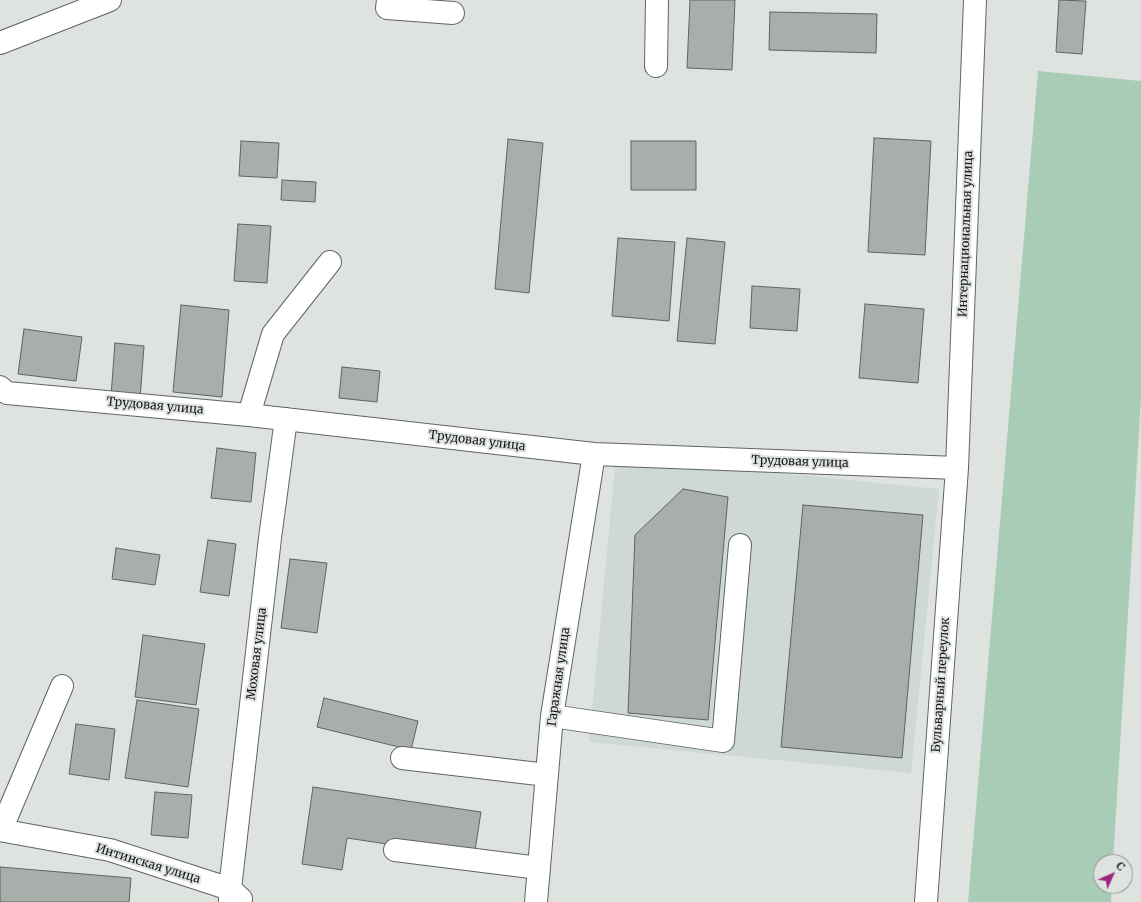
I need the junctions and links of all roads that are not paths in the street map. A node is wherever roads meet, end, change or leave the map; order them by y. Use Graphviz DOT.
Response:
graph roads {
  1 [pos="110,0"];
  2 [pos="388,0"];
  3 [pos="658,0"];
  4 [pos="975,0"];
  5 [pos="453,13"];
  6 [pos="0,43"];
  7 [pos="656,66"];
  8 [pos="330,262"];
  9 [pos="0,386"];
  10 [pos="249,415"];
  11 [pos="286,419"];
  12 [pos="594,454"];
  13 [pos="957,468"];
  14 [pos="740,544"];
  15 [pos="62,686"];
  16 [pos="552,716"];
  17 [pos="402,758"];
  18 [pos="547,775"];
  19 [pos="1,830"];
  20 [pos="394,850"];
  21 [pos="540,868"];
  22 [pos="235,898"];
  23 [pos="536,902"];
  24 [pos="926,902"];
  1 -- 6 [label="street"];
  2 -- 5 [label="street"];
  3 -- 7 [label="street"];
  4 -- 13 [label="street, Интернациональная улица"];
  8 -- 10 [label="street"];
  9 -- 10 [label="street, Трудовая улица"];
  10 -- 11 [label="street, Трудовая улица"];
  11 -- 12 [label="street, Трудовая улица"];
  11 -- 22 [label="street, Моховая улица"];
  12 -- 13 [label="street, Трудовая улица"];
  12 -- 16 [label="street, Гаражная улица"];
  13 -- 24 [label="street, Бульварный переулок"];
  14 -- 16 [label="street"];
  15 -- 19 [label="street"];
  16 -- 18 [label="street, Гаражная улица"];
  17 -- 18 [label="street"];
  18 -- 21 [label="street, Гаражная улица"];
  19 -- 22 [label="street, Интинская улица"];
  20 -- 21 [label="street"];
  21 -- 23 [label="street, Гаражная улица"];
}
